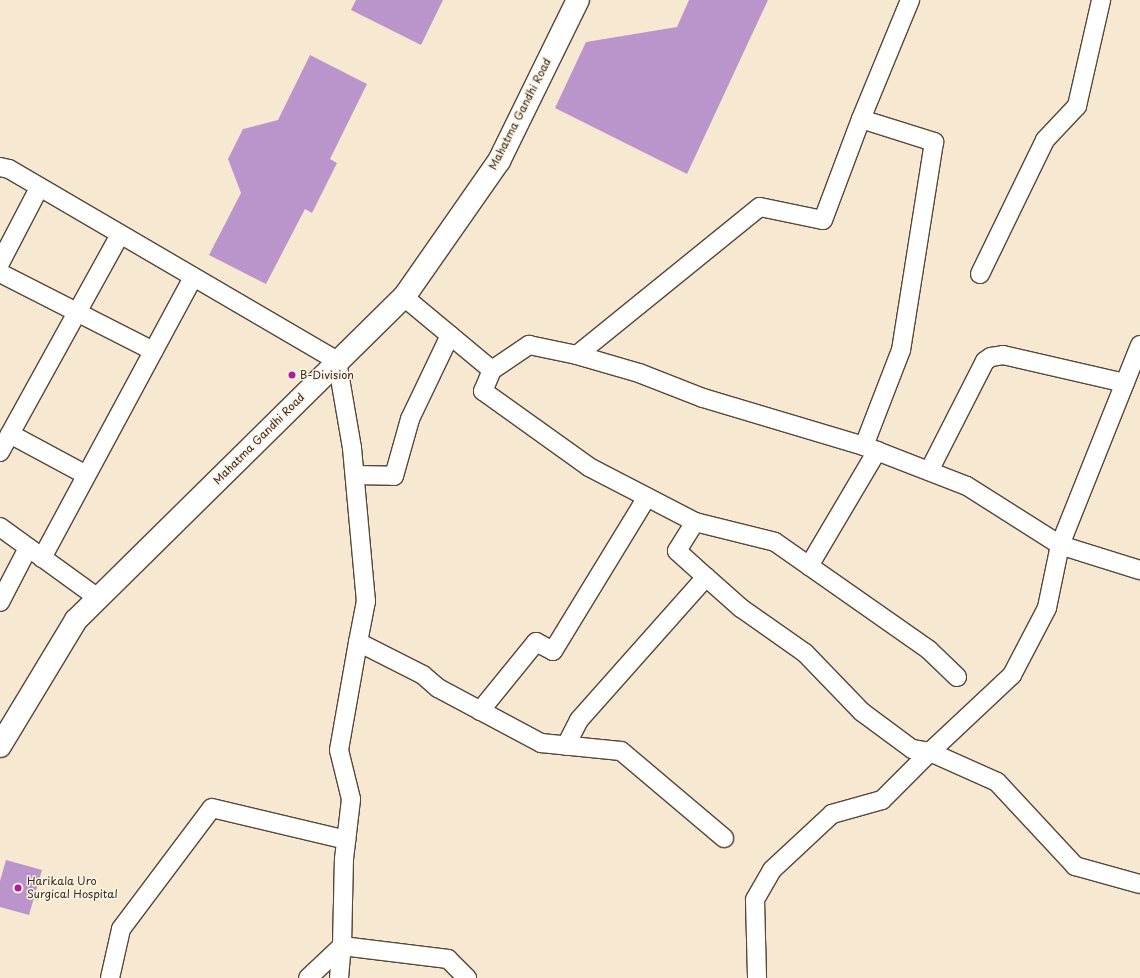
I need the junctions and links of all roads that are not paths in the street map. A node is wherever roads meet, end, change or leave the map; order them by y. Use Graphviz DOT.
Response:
graph roads {
  1 [pos="578,0"];
  2 [pos="910,0"];
  3 [pos="1101,0"];
  4 [pos="861,119"];
  5 [pos="0,166"];
  6 [pos="39,188"];
  7 [pos="120,235"];
  8 [pos="0,263"];
  9 [pos="0,273"];
  10 [pos="980,274"];
  11 [pos="193,277"];
  12 [pos="404,296"];
  13 [pos="77,312"];
  14 [pos="450,335"];
  15 [pos="1140,345"];
  16 [pos="153,351"];
  17 [pos="577,355"];
  18 [pos="337,362"];
  19 [pos="492,370"];
  20 [pos="1125,383"];
  21 [pos="10,434"];
  22 [pos="870,448"];
  23 [pos="0,452"];
  24 [pos="929,471"];
  25 [pos="86,475"];
  26 [pos="355,475"];
  27 [pos="647,497"];
  28 [pos="695,522"];
  29 [pos="0,527"];
  30 [pos="1060,545"];
  31 [pos="35,553"];
  32 [pos="809,566"];
  33 [pos="1140,570"];
  34 [pos="706,577"];
  35 [pos="98,598"];
  36 [pos="0,602"];
  37 [pos="358,642"];
  38 [pos="957,678"];
  39 [pos="480,711"];
  40 [pos="0,746"];
  41 [pos="566,746"];
  42 [pos="930,752"];
  43 [pos="724,838"];
  44 [pos="346,840"];
  45 [pos="1140,884"];
  46 [pos="342,946"];
  47 [pos="110,978"];
  48 [pos="308,978"];
  49 [pos="339,978"];
  50 [pos="467,978"];
  51 [pos="757,978"];
  1 -- 12 [label="street, Mahatma Gandhi Road"];
  2 -- 4 [label="street"];
  3 -- 10 [label="street"];
  4 -- 17 [label="street"];
  4 -- 22 [label="street"];
  5 -- 6 [label="street"];
  6 -- 7 [label="street"];
  6 -- 8 [label="street"];
  7 -- 11 [label="street"];
  7 -- 13 [label="street"];
  9 -- 13 [label="street"];
  11 -- 16 [label="street"];
  11 -- 18 [label="street"];
  12 -- 14 [label="street"];
  12 -- 18 [label="street, Mahatma Gandhi Road"];
  13 -- 16 [label="street"];
  13 -- 21 [label="street"];
  14 -- 19 [label="street"];
  14 -- 26 [label="street"];
  15 -- 20 [label="street"];
  16 -- 25 [label="street"];
  17 -- 19 [label="street"];
  17 -- 22 [label="street"];
  18 -- 26 [label="street"];
  18 -- 35 [label="street, Mahatma Gandhi Road"];
  19 -- 27 [label="street"];
  20 -- 24 [label="street"];
  20 -- 30 [label="street"];
  21 -- 23 [label="street"];
  21 -- 25 [label="street"];
  22 -- 24 [label="street"];
  22 -- 32 [label="street"];
  24 -- 30 [label="street"];
  25 -- 31 [label="street"];
  26 -- 37 [label="street"];
  27 -- 28 [label="street"];
  27 -- 39 [label="street"];
  28 -- 32 [label="street"];
  28 -- 34 [label="street"];
  29 -- 31 [label="street"];
  30 -- 33 [label="street"];
  30 -- 42 [label="street"];
  31 -- 35 [label="street"];
  31 -- 36 [label="street"];
  32 -- 38 [label="street"];
  34 -- 41 [label="street"];
  34 -- 42 [label="street"];
  35 -- 40 [label="street, Mahatma Gandhi Road"];
  37 -- 39 [label="street"];
  37 -- 44 [label="street"];
  39 -- 41 [label="street"];
  41 -- 43 [label="street"];
  42 -- 45 [label="street"];
  42 -- 51 [label="street"];
  44 -- 46 [label="street"];
  44 -- 47 [label="street"];
  46 -- 48 [label="street"];
  46 -- 49 [label="street"];
  46 -- 50 [label="street"];
}
